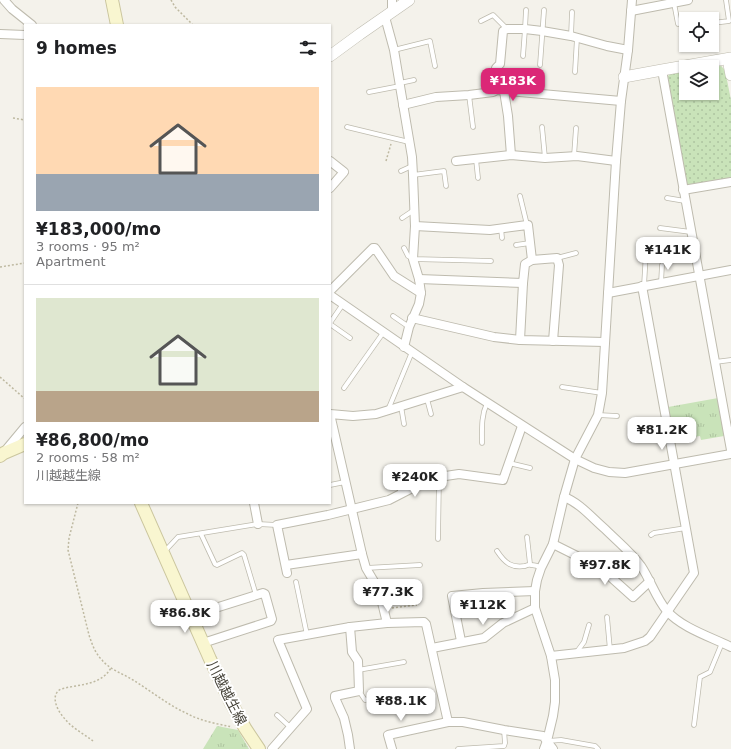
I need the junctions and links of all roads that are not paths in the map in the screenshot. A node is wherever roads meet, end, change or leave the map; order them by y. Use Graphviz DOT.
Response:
graph roads {
  1 [pos="4,0"];
  2 [pos="112,0"];
  3 [pos="409,0"];
  4 [pos="632,0"];
  5 [pos="688,0"];
  6 [pos="726,0"];
  7 [pos="674,2"];
  8 [pos="390,9"];
  9 [pos="526,10"];
  10 [pos="544,10"];
  11 [pos="631,11"];
  12 [pos="572,12"];
  13 [pos="480,21"];
  14 [pos="719,22"];
  15 [pos="31,24"];
  16 [pos="117,24"];
  17 [pos="678,24"];
  18 [pos="507,29"];
  19 [pos="525,29"];
  20 [pos="542,31"];
  21 [pos="0,34"];
  22 [pos="24,35"];
  23 [pos="574,37"];
  24 [pos="394,50"];
  25 [pos="628,50"];
  26 [pos="331,55"];
  27 [pos="523,56"];
  28 [pos="730,59"];
  29 [pos="540,65"];
  30 [pos="435,66"];
  31 [pos="662,70"];
  32 [pos="575,72"];
  33 [pos="731,75"];
  34 [pos="624,77"];
  35 [pos="414,80"];
  36 [pos="400,84"];
  37 [pos="500,91"];
  38 [pos="369,92"];
  39 [pos="469,95"];
  40 [pos="621,101"];
  41 [pos="404,105"];
  42 [pos="346,127"];
  43 [pos="473,127"];
  44 [pos="542,127"];
  45 [pos="576,128"];
  46 [pos="409,142"];
  47 [pos="511,154"];
  48 [pos="574,156"];
  49 [pos="476,158"];
  50 [pos="545,158"];
  51 [pos="456,161"];
  52 [pos="616,161"];
  53 [pos="331,162"];
  54 [pos="412,166"];
  55 [pos="401,171"];
  56 [pos="413,174"];
  57 [pos="478,178"];
  58 [pos="731,182"];
  59 [pos="446,186"];
  60 [pos="331,187"];
  61 [pos="683,190"];
  62 [pos="520,196"];
  63 [pos="667,198"];
  64 [pos="685,201"];
  65 [pos="414,210"];
  66 [pos="402,218"];
  67 [pos="527,225"];
  68 [pos="415,226"];
  69 [pos="501,228"];
  70 [pos="660,228"];
  71 [pos="691,232"];
  72 [pos="502,238"];
  73 [pos="530,243"];
  74 [pos="516,245"];
  75 [pos="404,248"];
  76 [pos="684,248"];
  77 [pos="694,249"];
  78 [pos="646,252"];
  79 [pos="576,253"];
  80 [pos="557,258"];
  81 [pos="413,259"];
  82 [pos="532,260"];
  83 [pos="491,261"];
  84 [pos="662,265"];
  85 [pos="731,270"];
  86 [pos="699,276"];
  87 [pos="419,279"];
  88 [pos="523,283"];
  89 [pos="661,283"];
  90 [pos="643,286"];
  91 [pos="331,290"];
  92 [pos="421,293"];
  93 [pos="608,293"];
  94 [pos="331,296"];
  95 [pos="343,304"];
  96 [pos="393,316"];
  97 [pos="412,318"];
  98 [pos="331,322"];
  99 [pos="331,325"];
  100 [pos="409,327"];
  101 [pos="383,333"];
  102 [pos="350,338"];
  103 [pos="520,340"];
  104 [pos="553,341"];
  105 [pos="605,342"];
  106 [pos="404,347"];
  107 [pos="412,352"];
  108 [pos="731,360"];
  109 [pos="715,362"];
  110 [pos="463,387"];
  111 [pos="562,387"];
  112 [pos="344,388"];
  113 [pos="602,393"];
  114 [pos="427,398"];
  115 [pos="487,403"];
  116 [pos="401,406"];
  117 [pos="387,411"];
  118 [pos="331,414"];
  119 [pos="431,414"];
  120 [pos="598,415"];
  121 [pos="617,416"];
  122 [pos="331,418"];
  123 [pos="404,424"];
  124 [pos="522,426"];
  125 [pos="24,427"];
  126 [pos="24,443"];
  127 [pos="482,443"];
  128 [pos="731,450"];
  129 [pos="2,454"];
  130 [pos="731,454"];
  131 [pos="575,459"];
  132 [pos="509,462"];
  133 [pos="674,464"];
  134 [pos="530,468"];
  135 [pos="395,471"];
  136 [pos="439,477"];
  137 [pos="346,482"];
  138 [pos="331,485"];
  139 [pos="402,494"];
  140 [pos="564,497"];
  141 [pos="141,504"];
  142 [pos="254,504"];
  143 [pos="351,509"];
  144 [pos="258,524"];
  145 [pos="277,525"];
  146 [pos="686,528"];
  147 [pos="201,534"];
  148 [pos="651,535"];
  149 [pos="527,537"];
  150 [pos="438,539"];
  151 [pos="553,544"];
  152 [pos="497,551"];
  153 [pos="163,554"];
  154 [pos="362,554"];
  155 [pos="286,564"];
  156 [pos="530,564"];
  157 [pos="420,565"];
  158 [pos="366,568"];
  159 [pos="541,568"];
  160 [pos="287,573"];
  161 [pos="650,581"];
  162 [pos="296,582"];
  163 [pos="535,591"];
  164 [pos="256,595"];
  165 [pos="535,608"];
  166 [pos="668,612"];
  167 [pos="190,616"];
  168 [pos="607,617"];
  169 [pos="388,623"];
  170 [pos="588,625"];
  171 [pos="350,627"];
  172 [pos="307,634"];
  173 [pos="461,641"];
  174 [pos="202,643"];
  175 [pos="728,644"];
  176 [pos="432,648"];
  177 [pos="610,650"];
  178 [pos="576,653"];
  179 [pos="551,656"];
  180 [pos="404,662"];
  181 [pos="358,670"];
  182 [pos="359,691"];
  183 [pos="384,696"];
  184 [pos="277,715"];
  185 [pos="448,722"];
  186 [pos="694,725"];
  187 [pos="290,727"];
  188 [pos="504,730"];
  189 [pos="547,741"];
  190 [pos="348,748"];
  191 [pos="259,749"];
  192 [pos="272,749"];
  193 [pos="392,749"];
  194 [pos="458,749"];
  195 [pos="544,749"];
  196 [pos="553,749"];
  197 [pos="598,749"];
  1 -- 15 [label="street"];
  2 -- 16 [label="main road"];
  3 -- 8 [label="street"];
  4 -- 11 [label="street"];
  5 -- 7 [label="street"];
  6 -- 14 [label="lane"];
  7 -- 11 [label="street"];
  7 -- 17 [label="lane"];
  8 -- 24 [label="street"];
  8 -- 26 [label="street"];
  9 -- 19 [label="lane"];
  10 -- 20 [label="lane"];
  11 -- 25 [label="street"];
  12 -- 23 [label="lane"];
  13 -- 18 [label="lane"];
  18 -- 19 [label="street"];
  18 -- 37 [label="street"];
  19 -- 20 [label="street"];
  19 -- 27 [label="lane"];
  20 -- 23 [label="street"];
  20 -- 29 [label="lane"];
  21 -- 22 [label="street"];
  23 -- 25 [label="street"];
  23 -- 32 [label="lane"];
  24 -- 30 [label="lane"];
  24 -- 36 [label="street"];
  25 -- 34 [label="street"];
  28 -- 31 [label="street"];
  28 -- 33 [label="street"];
  31 -- 34 [label="street"];
  31 -- 61 [label="street"];
  34 -- 40 [label="street"];
  35 -- 36 [label="lane"];
  36 -- 38 [label="lane"];
  36 -- 41 [label="street"];
  37 -- 39 [label="street"];
  37 -- 40 [label="street"];
  37 -- 47 [label="street"];
  39 -- 41 [label="street"];
  39 -- 43 [label="lane"];
  40 -- 52 [label="street"];
  41 -- 46 [label="street"];
  42 -- 46 [label="lane"];
  44 -- 50 [label="lane"];
  45 -- 48 [label="lane"];
  46 -- 54 [label="street"];
  47 -- 49 [label="street"];
  47 -- 50 [label="street"];
  48 -- 50 [label="street"];
  48 -- 52 [label="street"];
  49 -- 51 [label="street"];
  49 -- 57 [label="lane"];
  52 -- 93 [label="street"];
  53 -- 60 [label="street"];
  54 -- 55 [label="lane"];
  54 -- 56 [label="street"];
  56 -- 59 [label="lane"];
  56 -- 65 [label="street"];
  58 -- 61 [label="street"];
  61 -- 64 [label="street"];
  62 -- 67 [label="lane"];
  63 -- 64 [label="lane"];
  64 -- 71 [label="street"];
  65 -- 66 [label="lane"];
  65 -- 68 [label="street"];
  67 -- 69 [label="street"];
  67 -- 73 [label="street"];
  68 -- 69 [label="street"];
  68 -- 81 [label="street"];
  69 -- 72 [label="lane"];
  70 -- 71 [label="lane"];
  71 -- 77 [label="street"];
  73 -- 74 [label="lane"];
  73 -- 82 [label="street"];
  75 -- 81 [label="lane"];
  76 -- 77 [label="lane"];
  77 -- 86 [label="street"];
  78 -- 90 [label="lane"];
  79 -- 80 [label="lane"];
  80 -- 82 [label="street"];
  80 -- 104 [label="street"];
  81 -- 83 [label="lane"];
  81 -- 87 [label="street"];
  82 -- 88 [label="street"];
  84 -- 89 [label="lane"];
  85 -- 86 [label="street"];
  86 -- 89 [label="street"];
  86 -- 109 [label="street"];
  87 -- 88 [label="street"];
  87 -- 92 [label="street"];
  88 -- 103 [label="street"];
  89 -- 90 [label="street"];
  90 -- 93 [label="street"];
  90 -- 133 [label="street"];
  91 -- 92 [label="street"];
  92 -- 97 [label="street"];
  93 -- 105 [label="street"];
  94 -- 95 [label="street"];
  95 -- 98 [label="lane"];
  95 -- 101 [label="street"];
  96 -- 100 [label="lane"];
  97 -- 100 [label="street"];
  97 -- 103 [label="street"];
  99 -- 102 [label="lane"];
  100 -- 106 [label="street"];
  101 -- 106 [label="street"];
  101 -- 112 [label="lane"];
  103 -- 104 [label="street"];
  104 -- 105 [label="street"];
  105 -- 113 [label="street"];
  106 -- 107 [label="street"];
  107 -- 110 [label="street"];
  107 -- 117 [label="lane"];
  108 -- 109 [label="lane"];
  109 -- 128 [label="street"];
  110 -- 114 [label="street"];
  110 -- 115 [label="street"];
  111 -- 113 [label="lane"];
  113 -- 120 [label="street"];
  114 -- 116 [label="street"];
  114 -- 119 [label="lane"];
  115 -- 124 [label="street"];
  115 -- 127 [label="lane"];
  116 -- 117 [label="street"];
  116 -- 123 [label="lane"];
  117 -- 118 [label="street"];
  120 -- 121 [label="lane"];
  120 -- 131 [label="street"];
  122 -- 137 [label="street"];
  124 -- 131 [label="street"];
  124 -- 132 [label="street"];
  125 -- 129 [label="street"];
  126 -- 129 [label="main road"];
  130 -- 133 [label="street"];
  131 -- 133 [label="street"];
  131 -- 140 [label="street"];
  132 -- 134 [label="lane"];
  132 -- 136 [label="street"];
  133 -- 146 [label="street"];
  135 -- 139 [label="lane"];
  136 -- 139 [label="street"];
  136 -- 150 [label="lane"];
  137 -- 138 [label="lane"];
  137 -- 143 [label="street"];
  139 -- 143 [label="street"];
  140 -- 151 [label="street"];
  140 -- 161 [label="street"];
  141 -- 153 [label="main road, 川越越生線"];
  142 -- 144 [label="street"];
  143 -- 145 [label="street"];
  143 -- 154 [label="street"];
  144 -- 145 [label="lane"];
  144 -- 147 [label="lane"];
  145 -- 155 [label="street"];
  146 -- 148 [label="lane"];
  146 -- 166 [label="street"];
  147 -- 153 [label="lane"];
  147 -- 164 [label="lane"];
  149 -- 156 [label="lane"];
  151 -- 159 [label="street"];
  151 -- 161 [label="street"];
  152 -- 156 [label="lane"];
  153 -- 167 [label="main road, 川越越生線"];
  154 -- 155 [label="street"];
  154 -- 158 [label="street"];
  155 -- 160 [label="street"];
  156 -- 159 [label="lane"];
  157 -- 158 [label="lane"];
  158 -- 169 [label="street"];
  159 -- 163 [label="street"];
  161 -- 166 [label="street"];
  162 -- 172 [label="lane"];
  163 -- 165 [label="street"];
  163 -- 173 [label="street"];
  164 -- 167 [label="street"];
  164 -- 174 [label="street"];
  165 -- 173 [label="street"];
  165 -- 179 [label="street"];
  166 -- 175 [label="street"];
  166 -- 177 [label="street"];
  167 -- 174 [label="main road, 川越越生線"];
  168 -- 177 [label="lane"];
  169 -- 171 [label="street"];
  169 -- 176 [label="street"];
  170 -- 178 [label="lane"];
  171 -- 172 [label="street"];
  171 -- 181 [label="street"];
  172 -- 187 [label="street"];
  173 -- 176 [label="street"];
  174 -- 191 [label="main road, 川越越生線"];
  175 -- 186 [label="lane"];
  176 -- 185 [label="street"];
  177 -- 178 [label="street"];
  178 -- 179 [label="street"];
  179 -- 189 [label="street"];
  180 -- 181 [label="lane"];
  181 -- 182 [label="street"];
  182 -- 183 [label="lane"];
  182 -- 190 [label="street"];
  184 -- 187 [label="lane"];
  185 -- 188 [label="street"];
  185 -- 193 [label="street"];
  187 -- 192 [label="street"];
  188 -- 189 [label="street"];
  188 -- 194 [label="lane"];
  189 -- 195 [label="street"];
  189 -- 196 [label="street"];
  189 -- 197 [label="lane"];
}
